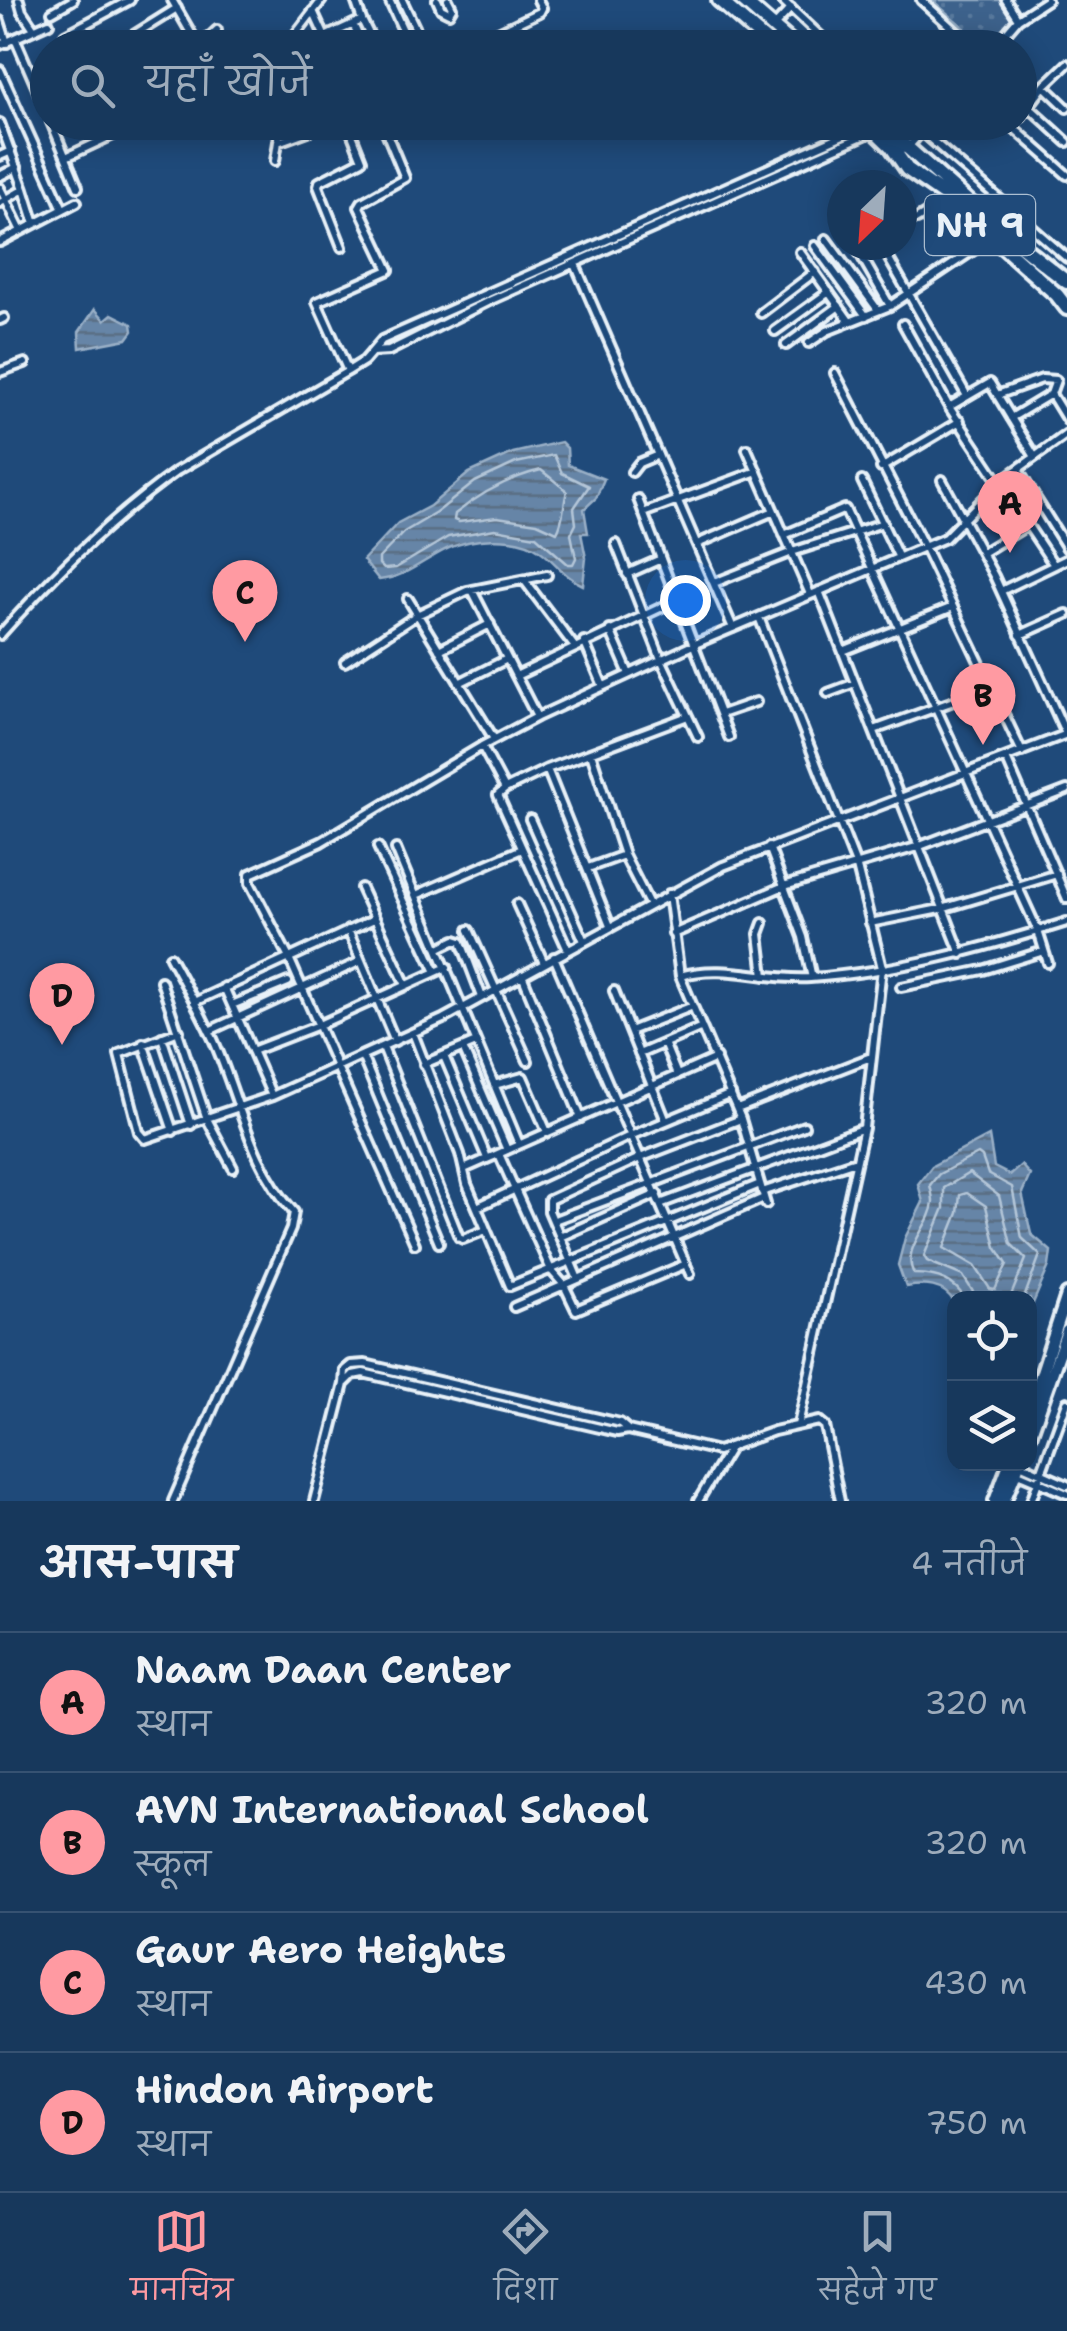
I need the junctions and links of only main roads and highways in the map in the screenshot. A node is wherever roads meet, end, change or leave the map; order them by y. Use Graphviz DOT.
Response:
graph roads {
  1 [pos="719,0"];
  2 [pos="742,0"];
  3 [pos="759,7"];
  4 [pos="761,30"];
  5 [pos="893,140"];
  6 [pos="954,196"];
  7 [pos="1067,282"];
  8 [pos="1067,308"];
  9 [pos="1067,1295"];
  10 [pos="1066,1338"];
  11 [pos="1037,1390"];
  12 [pos="1037,1417"];
  13 [pos="1011,1471"];
  14 [pos="1013,1471"];
  15 [pos="995,1501"];
  16 [pos="1004,1501"];
  1 -- 4 [label="highway"];
  2 -- 3 [label="highway"];
  5 -- 6 [label="highway, NH 9"];
  6 -- 7 [label="highway, NH 9"];
  6 -- 8 [label="highway, NH 9"];
  9 -- 11 [label="main road"];
  10 -- 12 [label="main road"];
  13 -- 15 [label="main road"];
  14 -- 16 [label="main road"];
}
